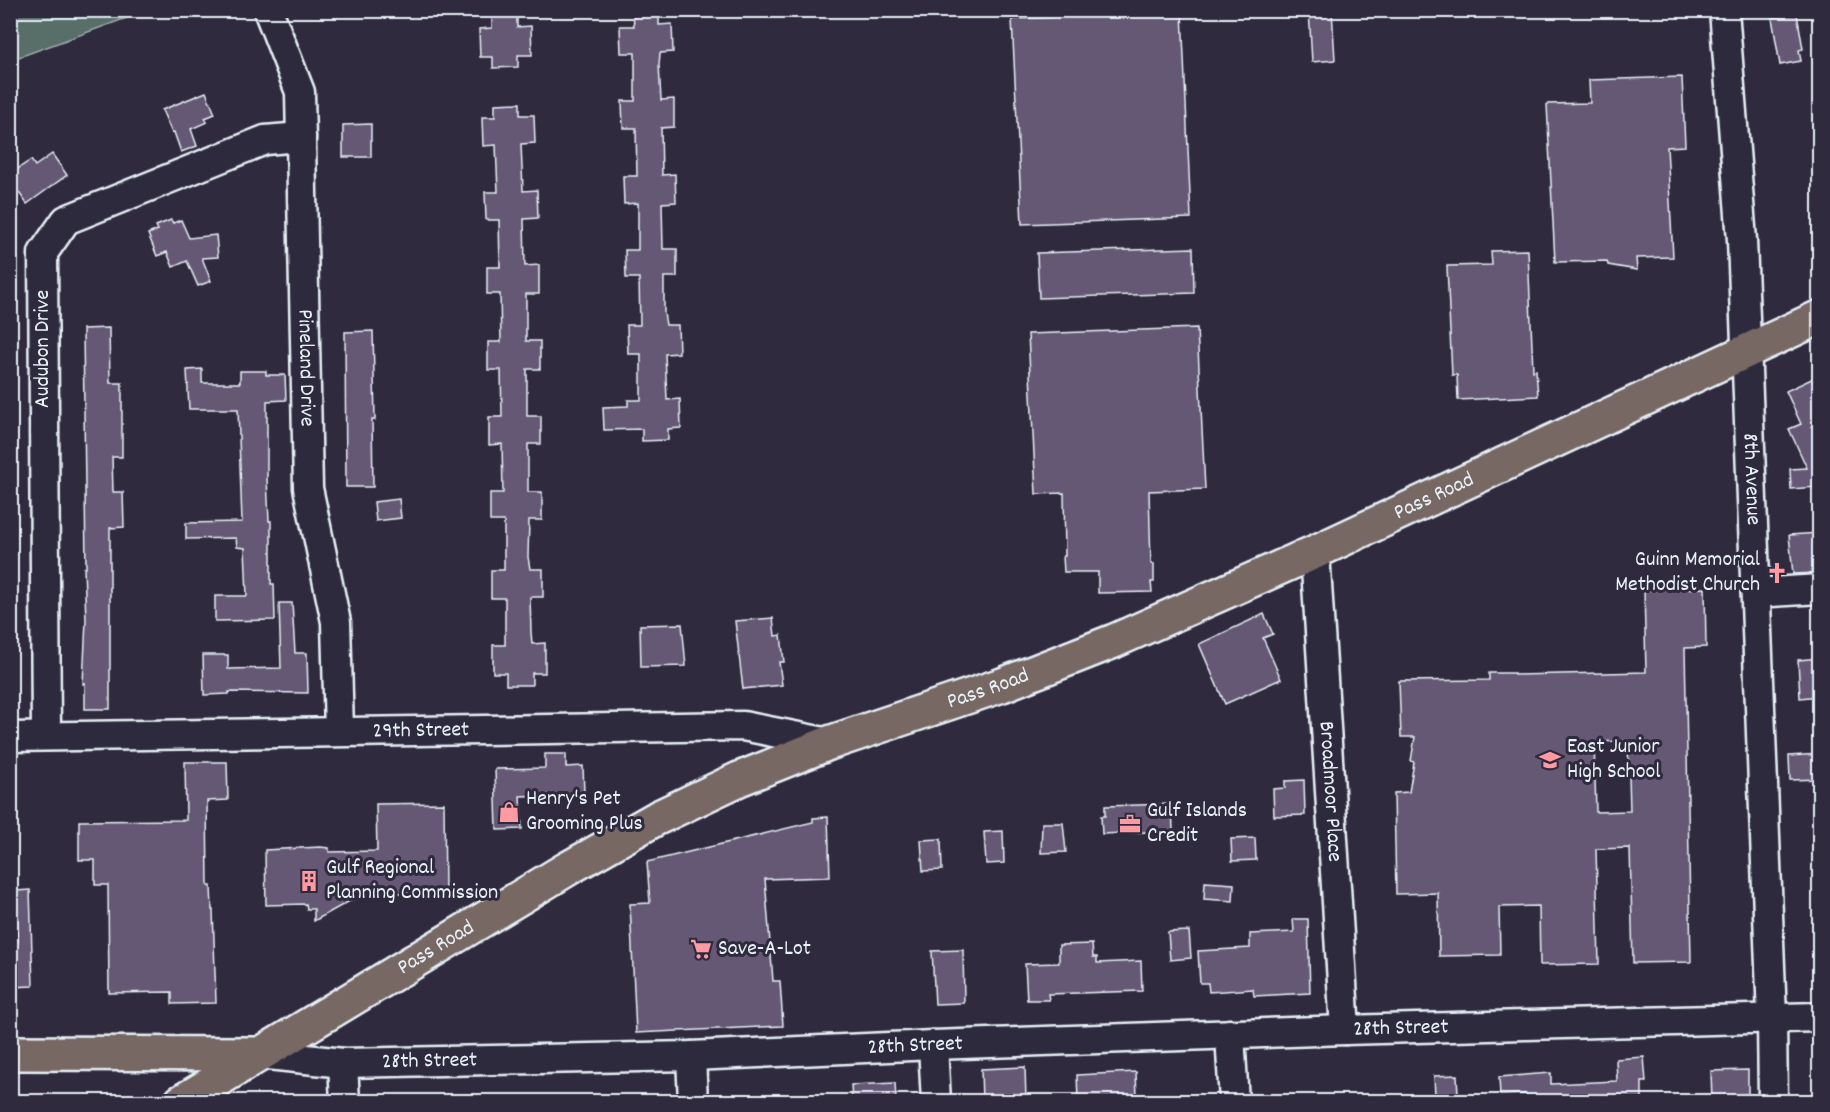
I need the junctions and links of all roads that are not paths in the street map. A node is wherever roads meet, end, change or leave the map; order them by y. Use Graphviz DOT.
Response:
graph roads {
  1 [pos="268,10"];
  2 [pos="1724,10"];
  3 [pos="302,137"];
  4 [pos="1820,317"];
  5 [pos="1746,351"];
  6 [pos="1316,552"];
  7 [pos="1820,589"];
  8 [pos="1756,593"];
  9 [pos="339,730"];
  10 [pos="46,736"];
  11 [pos="10,737"];
  12 [pos="829,743"];
  13 [pos="1820,1017"];
  14 [pos="1772,1018"];
  15 [pos="1345,1030"];
  16 [pos="1230,1034"];
  17 [pos="933,1045"];
  18 [pos="10,1053"];
  19 [pos="259,1054"];
  20 [pos="691,1056"];
  21 [pos="343,1063"];
  22 [pos="182,1101"];
  23 [pos="345,1101"];
  24 [pos="693,1101"];
  25 [pos="936,1101"];
  26 [pos="1234,1101"];
  27 [pos="1773,1101"];
  1 -- 3 [label="street, Pineland Drive"];
  2 -- 5 [label="street, 8th Avenue"];
  3 -- 9 [label="street, Pineland Drive"];
  3 -- 10 [label="street, Audubon Drive"];
  4 -- 5 [label="main road, Pass Road"];
  5 -- 6 [label="main road, Pass Road"];
  5 -- 8 [label="street, 8th Avenue"];
  6 -- 12 [label="main road, Pass Road"];
  6 -- 15 [label="street, Broadmoor Place"];
  7 -- 8 [label="street"];
  8 -- 14 [label="street, 8th Avenue"];
  9 -- 10 [label="street, 29th Street"];
  9 -- 12 [label="street, 29th Street"];
  10 -- 11 [label="street, 29th Street"];
  12 -- 19 [label="main road, Pass Road"];
  13 -- 14 [label="street, 28th Street"];
  14 -- 15 [label="street, 28th Street"];
  14 -- 27 [label="street, 8th Avenue"];
  15 -- 16 [label="street, 28th Street"];
  16 -- 17 [label="street, 28th Street"];
  16 -- 26 [label="street"];
  17 -- 20 [label="street, 28th Street"];
  17 -- 25 [label="street"];
  18 -- 19 [label="main road, 28th Street"];
  19 -- 21 [label="street, 28th Street"];
  19 -- 22 [label="main road, Pass Road"];
  20 -- 21 [label="street, 28th Street"];
  20 -- 24 [label="street"];
  21 -- 23 [label="street"];
}
